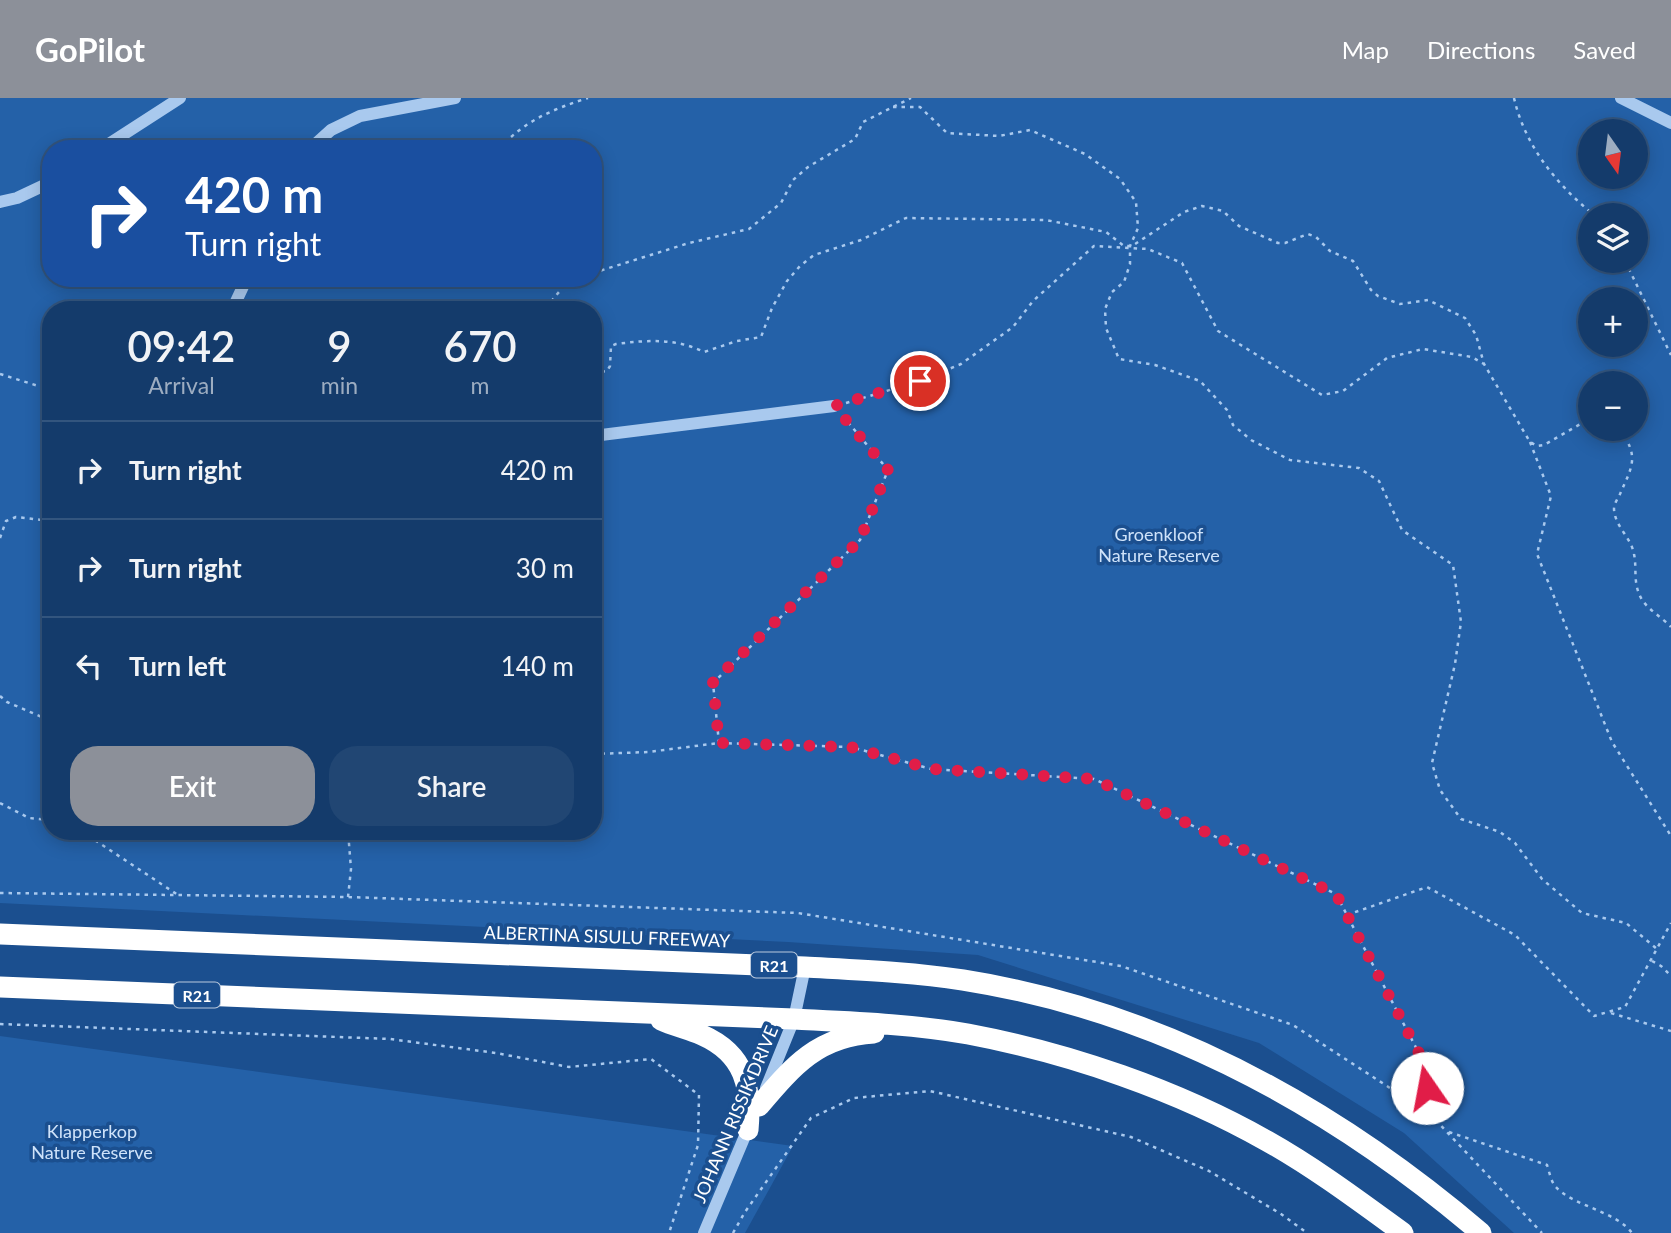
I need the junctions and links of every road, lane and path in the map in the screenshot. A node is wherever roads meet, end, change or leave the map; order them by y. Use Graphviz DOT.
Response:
graph roads {
  1 [pos="180,98"];
  2 [pos="455,98"];
  3 [pos="588,98"];
  4 [pos="911,98"];
  5 [pos="1514,98"];
  6 [pos="1621,98"];
  7 [pos="893,107"];
  8 [pos="1671,123"];
  9 [pos="115,140"];
  10 [pos="320,140"];
  11 [pos="509,140"];
  12 [pos="42,186"];
  13 [pos="0,202"];
  14 [pos="1579,203"];
  15 [pos="1130,247"];
  16 [pos="602,270"];
  17 [pos="1631,273"];
  18 [pos="563,287"];
  19 [pos="552,301"];
  20 [pos="1671,355"];
  21 [pos="1484,364"];
  22 [pos="602,372"];
  23 [pos="0,374"];
  24 [pos="42,387"];
  25 [pos="834,406"];
  26 [pos="1578,425"];
  27 [pos="602,435"];
  28 [pos="1628,441"];
  29 [pos="1530,442"];
  30 [pos="42,521"];
  31 [pos="0,538"];
  32 [pos="1671,627"];
  33 [pos="0,696"];
  34 [pos="42,717"];
  35 [pos="719,743"];
  36 [pos="602,754"];
  37 [pos="0,803"];
  38 [pos="42,819"];
  39 [pos="1671,836"];
  40 [pos="95,840"];
  41 [pos="349,840"];
  42 [pos="0,893"];
  43 [pos="178,895"];
  44 [pos="348,897"];
  45 [pos="1347,915"];
  46 [pos="1670,926"];
  47 [pos="0,934"];
  48 [pos="1657,949"];
  49 [pos="1651,961"];
  50 [pos="805,967"];
  51 [pos="1671,976"];
  52 [pos="0,987"];
  53 [pos="1609,1012"];
  54 [pos="643,1013"];
  55 [pos="794,1019"];
  56 [pos="0,1024"];
  57 [pos="1671,1031"];
  58 [pos="967,1034"];
  59 [pos="759,1106"];
  60 [pos="1430,1114"];
  61 [pos="748,1130"];
  62 [pos="1446,1131"];
  63 [pos="669,1233"];
  64 [pos="704,1233"];
  65 [pos="733,1233"];
  66 [pos="1307,1233"];
  67 [pos="1403,1233"];
  68 [pos="1482,1233"];
  69 [pos="1542,1233"];
  70 [pos="1632,1233"];
  1 -- 9 [label="street"];
  2 -- 10 [label="street"];
  3 -- 11 [label="path"];
  4 -- 7 [label="path"];
  5 -- 14 [label="path"];
  6 -- 8 [label="street"];
  7 -- 15 [label="path"];
  7 -- 16 [label="path"];
  12 -- 13 [label="street"];
  15 -- 21 [label="path"];
  15 -- 21 [label="path"];
  15 -- 22 [label="path"];
  15 -- 25 [label="path"];
  15 -- 48 [label="path"];
  17 -- 20 [label="path"];
  18 -- 19 [label="path"];
  21 -- 29 [label="path"];
  23 -- 24 [label="path"];
  25 -- 27 [label="street"];
  25 -- 35 [label="path"];
  26 -- 29 [label="path"];
  28 -- 32 [label="path"];
  29 -- 39 [label="path"];
  30 -- 31 [label="path"];
  33 -- 34 [label="path"];
  35 -- 36 [label="path"];
  35 -- 45 [label="path"];
  37 -- 38 [label="path"];
  40 -- 43 [label="path"];
  41 -- 44 [label="path"];
  42 -- 43 [label="path"];
  43 -- 44 [label="path"];
  44 -- 60 [label="path"];
  45 -- 53 [label="path"];
  45 -- 60 [label="path"];
  46 -- 48 [label="path"];
  47 -- 50 [label="highway, ALBERTINA SISULU FREEWAY / R21"];
  48 -- 49 [label="path"];
  49 -- 51 [label="path"];
  49 -- 53 [label="path"];
  50 -- 55 [label="street, JOHANN RISSIK DRIVE"];
  50 -- 68 [label="highway, ALBERTINA SISULU FREEWAY / R21"];
  52 -- 54 [label="highway, R21"];
  53 -- 57 [label="path"];
  54 -- 55 [label="highway, R21"];
  54 -- 61 [label="highway"];
  55 -- 58 [label="highway, R21"];
  55 -- 59 [label="street, JOHANN RISSIK DRIVE"];
  56 -- 63 [label="path"];
  58 -- 59 [label="highway"];
  58 -- 67 [label="highway, R21"];
  59 -- 61 [label="street, JOHANN RISSIK DRIVE"];
  60 -- 62 [label="path"];
  61 -- 64 [label="street, JOHANN RISSIK DRIVE"];
  62 -- 69 [label="path"];
  62 -- 70 [label="path"];
  65 -- 66 [label="path"];
}
